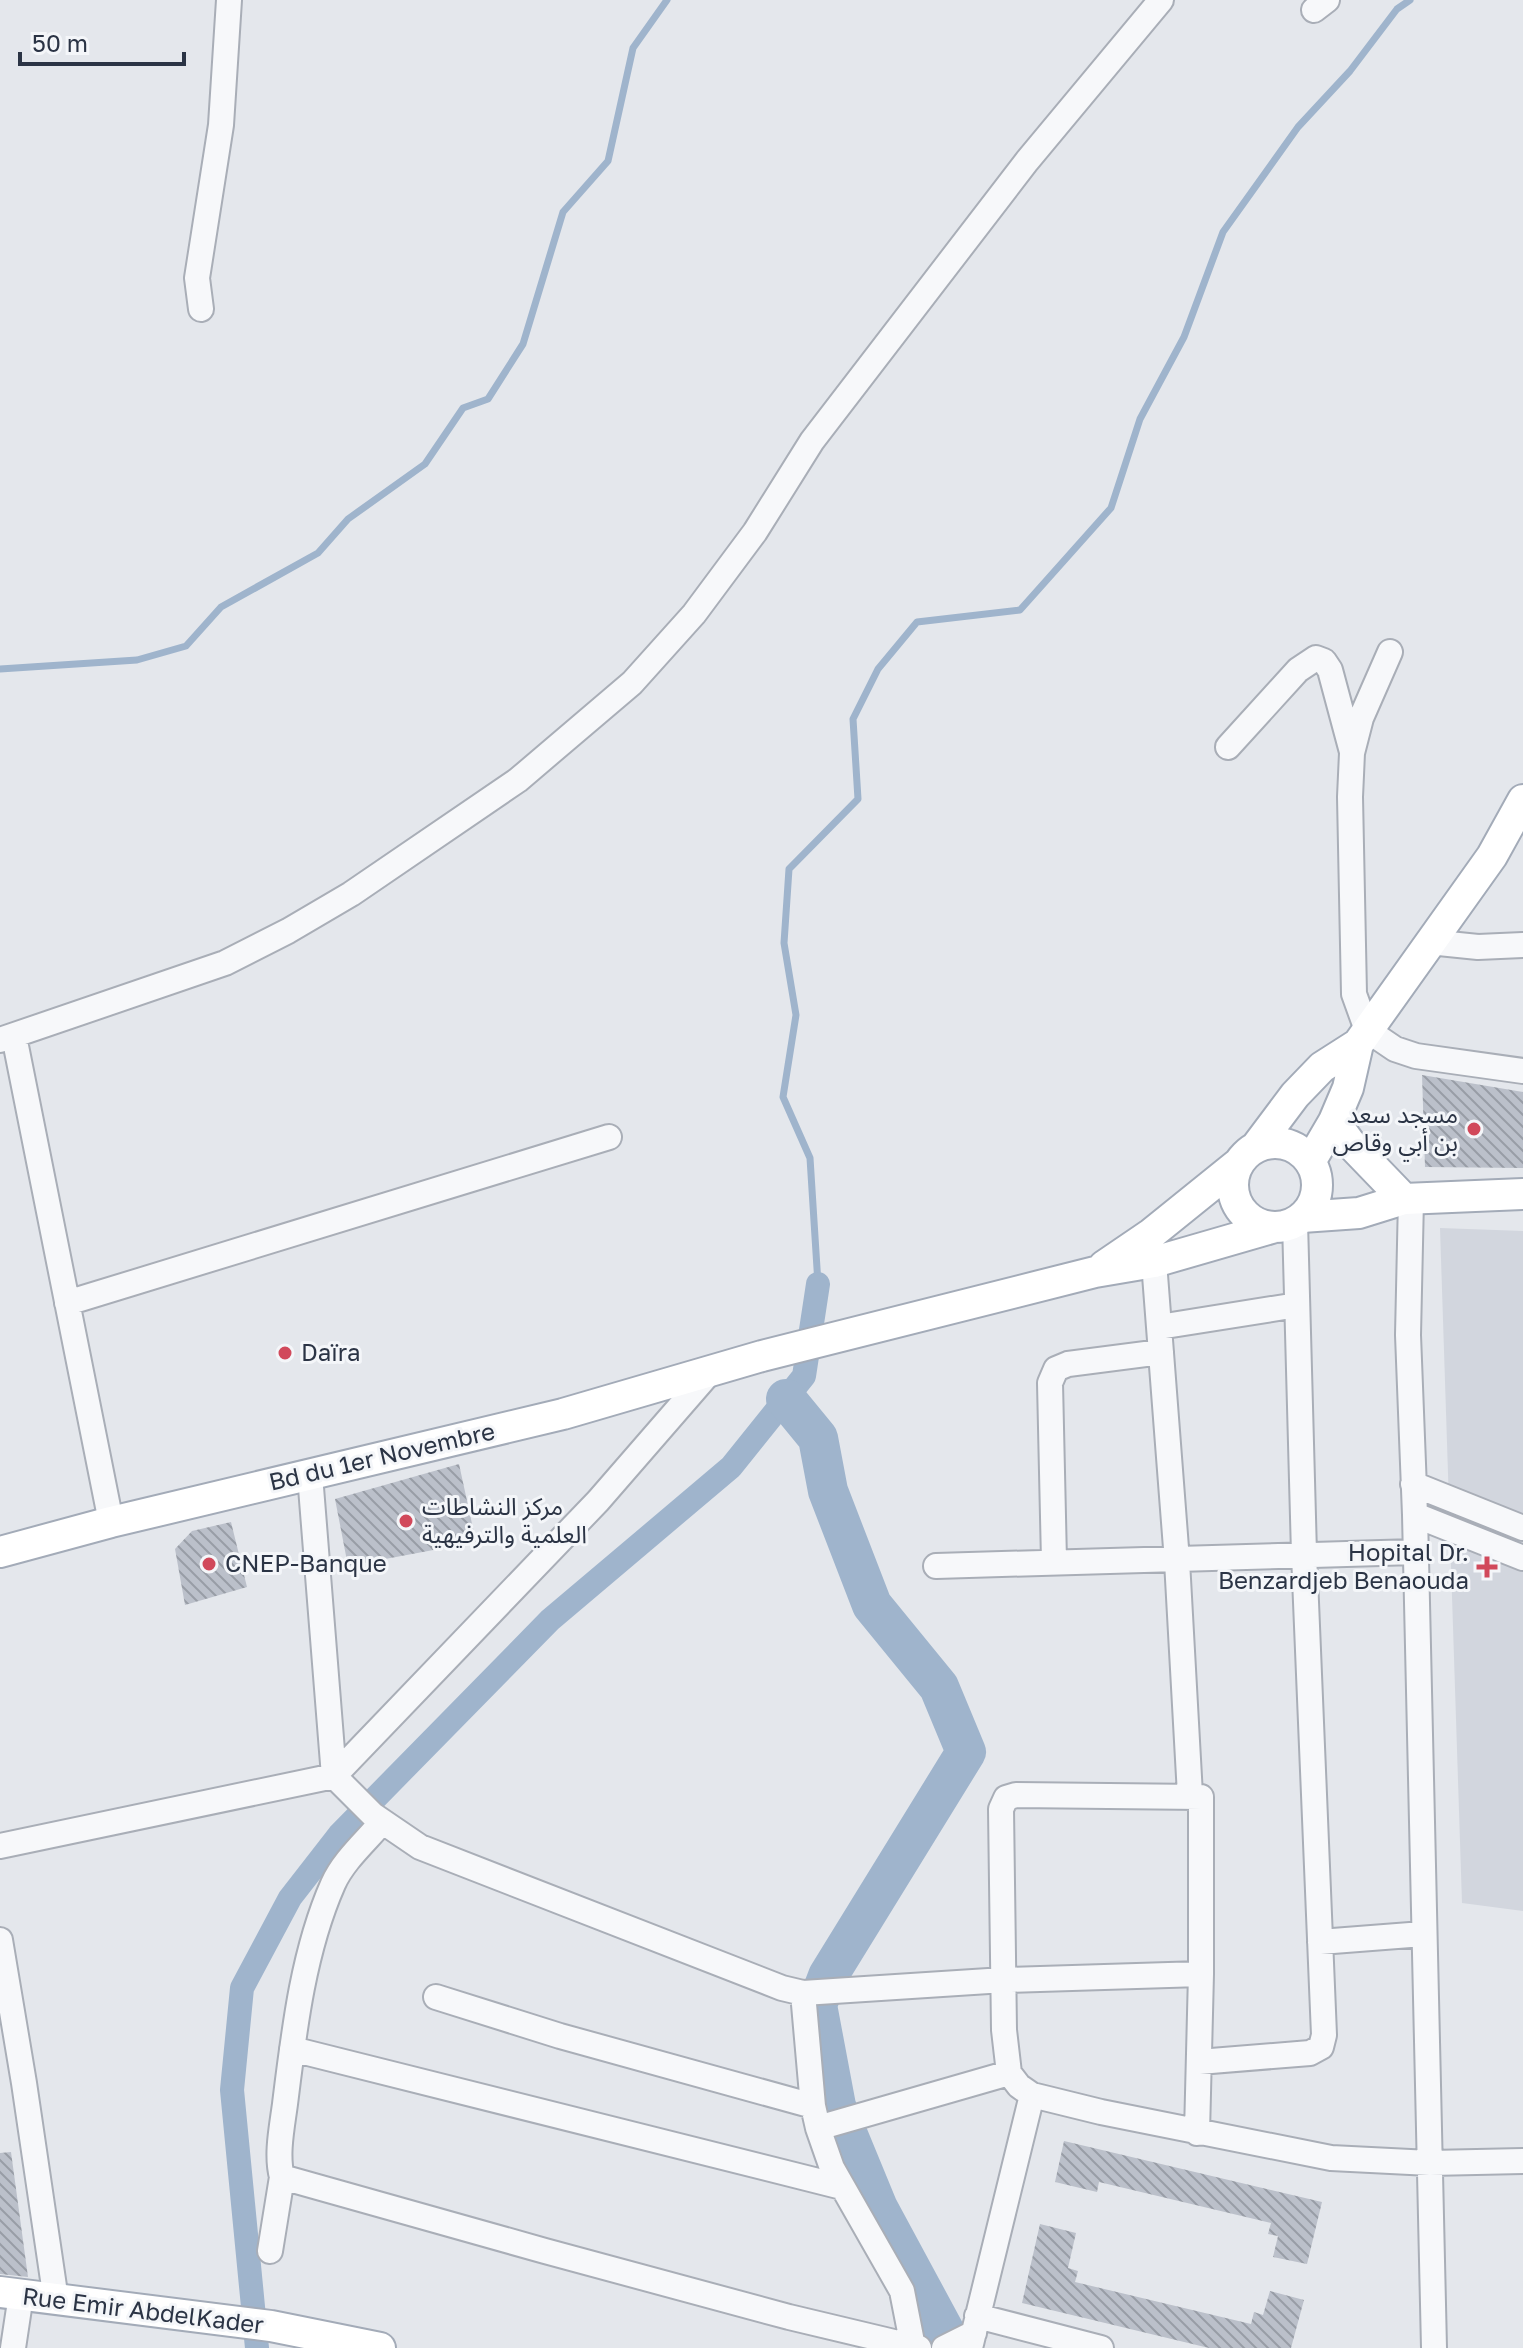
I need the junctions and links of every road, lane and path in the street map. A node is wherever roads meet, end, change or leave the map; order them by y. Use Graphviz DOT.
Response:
graph roads {
  1 [pos="229,0"];
  2 [pos="1161,0"];
  3 [pos="201,309"];
  4 [pos="1390,652"];
  5 [pos="1228,747"];
  6 [pos="1352,753"];
  7 [pos="1523,800"];
  8 [pos="1429,942"];
  9 [pos="1523,945"];
  10 [pos="1362,1037"];
  11 [pos="7,1038"];
  12 [pos="1523,1071"];
  13 [pos="1334,1121"];
  14 [pos="609,1137"];
  15 [pos="1248,1155"];
  16 [pos="1311,1164"];
  17 [pos="1523,1194"];
  18 [pos="1408,1199"];
  19 [pos="1291,1222"];
  20 [pos="1154,1262"];
  21 [pos="1095,1272"];
  22 [pos="67,1303"];
  23 [pos="1297,1305"];
  24 [pos="1159,1327"];
  25 [pos="1161,1352"];
  26 [pos="710,1372"];
  27 [pos="310,1475"];
  28 [pos="1413,1484"];
  29 [pos="1415,1515"];
  30 [pos="111,1522"];
  31 [pos="1523,1528"];
  32 [pos="0,1552"];
  33 [pos="1415,1552"];
  34 [pos="1304,1554"];
  35 [pos="1523,1558"];
  36 [pos="1054,1561"];
  37 [pos="1177,1561"];
  38 [pos="936,1566"];
  39 [pos="334,1776"];
  40 [pos="1190,1795"];
  41 [pos="378,1818"];
  42 [pos="0,1846"];
  43 [pos="1423,1934"];
  44 [pos="0,1940"];
  45 [pos="1320,1942"];
  46 [pos="1201,1974"];
  47 [pos="1004,1980"];
  48 [pos="815,1992"];
  49 [pos="436,1997"];
  50 [pos="292,2049"];
  51 [pos="1199,2062"];
  52 [pos="1009,2073"];
  53 [pos="1032,2095"];
  54 [pos="829,2119"];
  55 [pos="1197,2133"];
  56 [pos="1523,2161"];
  57 [pos="1430,2163"];
  58 [pos="282,2177"];
  59 [pos="842,2187"];
  60 [pos="270,2251"];
  61 [pos="10,2294"];
  62 [pos="56,2300"];
  63 [pos="965,2337"];
  64 [pos="13,2348"];
  65 [pos="380,2348"];
  66 [pos="916,2348"];
  67 [pos="1101,2348"];
  68 [pos="1434,2348"];
  1 -- 3 [label="street"];
  2 -- 11 [label="street"];
  4 -- 6 [label="street"];
  5 -- 6 [label="street"];
  6 -- 10 [label="street"];
  7 -- 8 [label="main road"];
  8 -- 9 [label="street"];
  8 -- 10 [label="main road"];
  10 -- 12 [label="street"];
  10 -- 13 [label="main road"];
  10 -- 15 [label="main road"];
  11 -- 22 [label="street"];
  13 -- 16 [label="main road"];
  13 -- 18 [label="main road"];
  14 -- 22 [label="street"];
  15 -- 16 [label="main road"];
  15 -- 19 [label="main road"];
  15 -- 21 [label="main road"];
  16 -- 18 [label="main road"];
  16 -- 19 [label="main road"];
  17 -- 18 [label="main road"];
  18 -- 19 [label="main road"];
  18 -- 28 [label="street"];
  19 -- 20 [label="main road"];
  19 -- 23 [label="street"];
  20 -- 21 [label="main road"];
  20 -- 24 [label="street"];
  21 -- 26 [label="main road, Bd du 1er Novembre"];
  22 -- 30 [label="street"];
  23 -- 24 [label="street"];
  23 -- 34 [label="street"];
  24 -- 25 [label="street"];
  25 -- 36 [label="street"];
  25 -- 37 [label="street"];
  26 -- 27 [label="main road, Bd du 1er Novembre"];
  26 -- 39 [label="street"];
  27 -- 30 [label="main road, Bd du 1er Novembre"];
  27 -- 39 [label="street"];
  28 -- 29 [label="street"];
  28 -- 31 [label="street"];
  29 -- 33 [label="street"];
  29 -- 35 [label="street"];
  30 -- 32 [label="main road, Bd du 1er Novembre"];
  33 -- 34 [label="street"];
  33 -- 43 [label="street"];
  34 -- 37 [label="street"];
  34 -- 45 [label="street"];
  36 -- 37 [label="street"];
  36 -- 38 [label="street"];
  37 -- 40 [label="street"];
  39 -- 41 [label="street"];
  39 -- 42 [label="street"];
  40 -- 46 [label="street"];
  40 -- 47 [label="street"];
  41 -- 48 [label="street"];
  41 -- 50 [label="street"];
  43 -- 45 [label="street"];
  43 -- 57 [label="street"];
  44 -- 62 [label="street"];
  45 -- 51 [label="street"];
  46 -- 47 [label="street"];
  46 -- 51 [label="street"];
  47 -- 48 [label="street"];
  47 -- 52 [label="street"];
  48 -- 54 [label="street"];
  49 -- 54 [label="street"];
  50 -- 58 [label="street"];
  50 -- 59 [label="street"];
  51 -- 55 [label="street"];
  52 -- 53 [label="street"];
  52 -- 54 [label="street"];
  53 -- 55 [label="street"];
  53 -- 63 [label="street"];
  54 -- 59 [label="street"];
  55 -- 57 [label="street"];
  56 -- 57 [label="street"];
  57 -- 68 [label="street"];
  58 -- 60 [label="street"];
  58 -- 66 [label="street"];
  59 -- 66 [label="street"];
  61 -- 62 [label="main road, Rue Emir AbdelKader"];
  61 -- 64 [label="street"];
  62 -- 65 [label="main road, Rue Emir AbdelKader"];
  63 -- 67 [label="street"];
}
